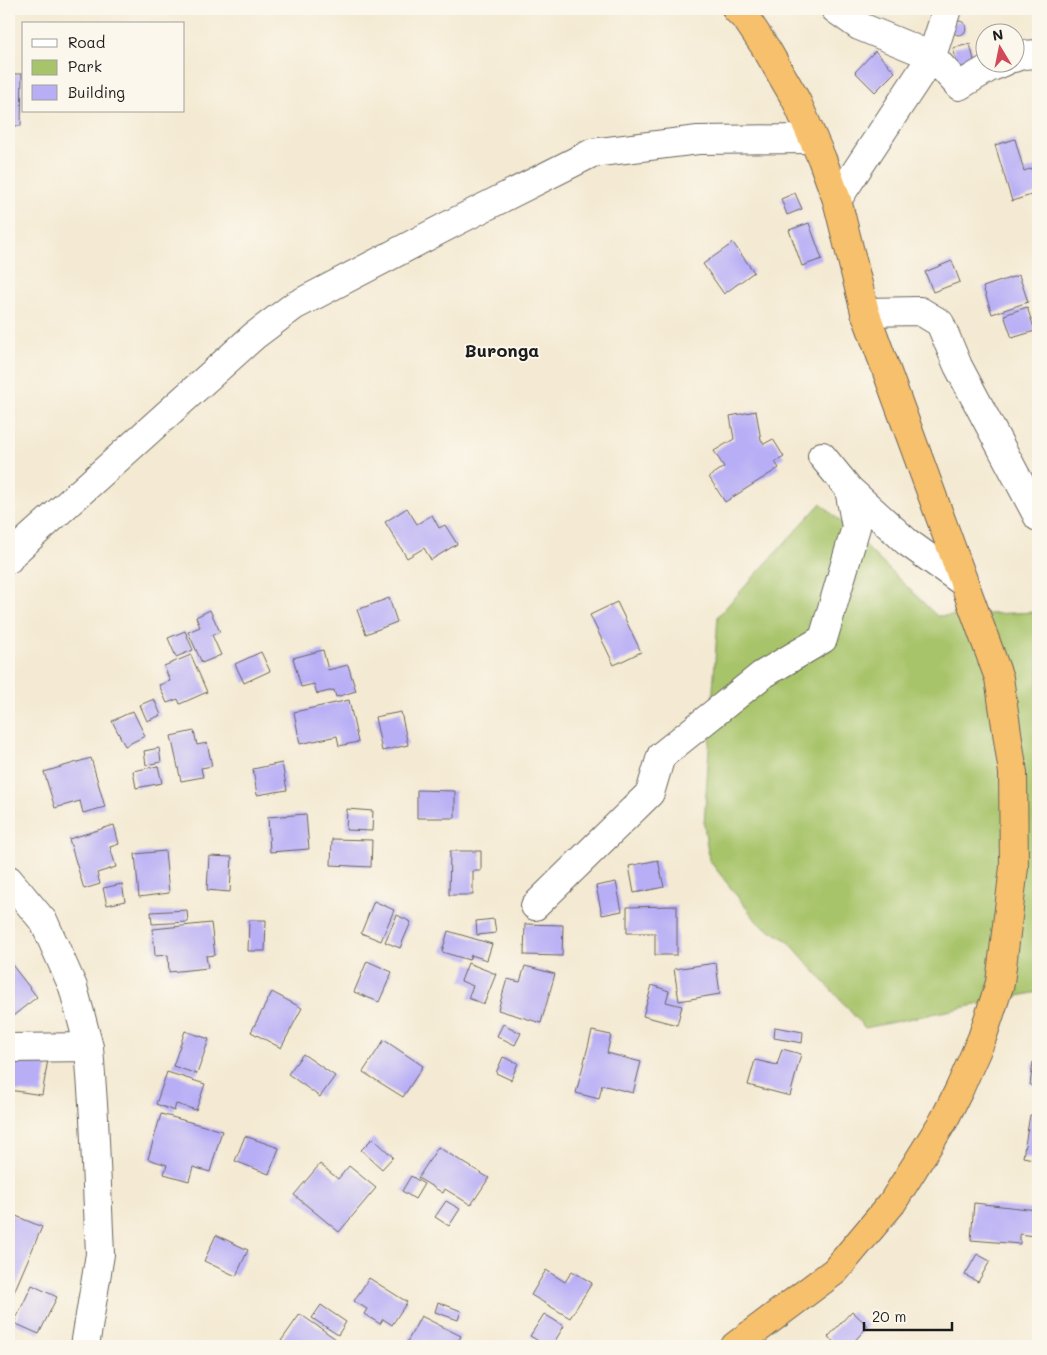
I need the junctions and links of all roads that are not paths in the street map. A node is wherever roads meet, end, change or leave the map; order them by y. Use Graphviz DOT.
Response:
graph roads {
  1 [pos="736,9"];
  2 [pos="835,9"];
  3 [pos="947,9"];
  4 [pos="1038,54"];
  5 [pos="1024,55"];
  6 [pos="932,56"];
  7 [pos="982,72"];
  8 [pos="813,139"];
  9 [pos="837,200"];
  10 [pos="865,312"];
  11 [pos="822,456"];
  12 [pos="849,489"];
  13 [pos="1038,517"];
  14 [pos="9,559"];
  15 [pos="964,583"];
  16 [pos="10,886"];
  17 [pos="535,906"];
  18 [pos="89,1047"];
  19 [pos="9,1048"];
  20 [pos="85,1346"];
  21 [pos="735,1346"];
  1 -- 8 [label="highway"];
  2 -- 6 [label="street"];
  3 -- 6 [label="street"];
  4 -- 5 [label="street"];
  6 -- 7 [label="street"];
  6 -- 9 [label="street"];
  8 -- 9 [label="highway"];
  8 -- 14 [label="street"];
  9 -- 10 [label="highway"];
  10 -- 13 [label="street"];
  10 -- 15 [label="highway"];
  11 -- 12 [label="street"];
  12 -- 15 [label="street"];
  12 -- 17 [label="street"];
  15 -- 21 [label="highway"];
  16 -- 18 [label="street"];
  18 -- 19 [label="street"];
  18 -- 20 [label="street"];
}
